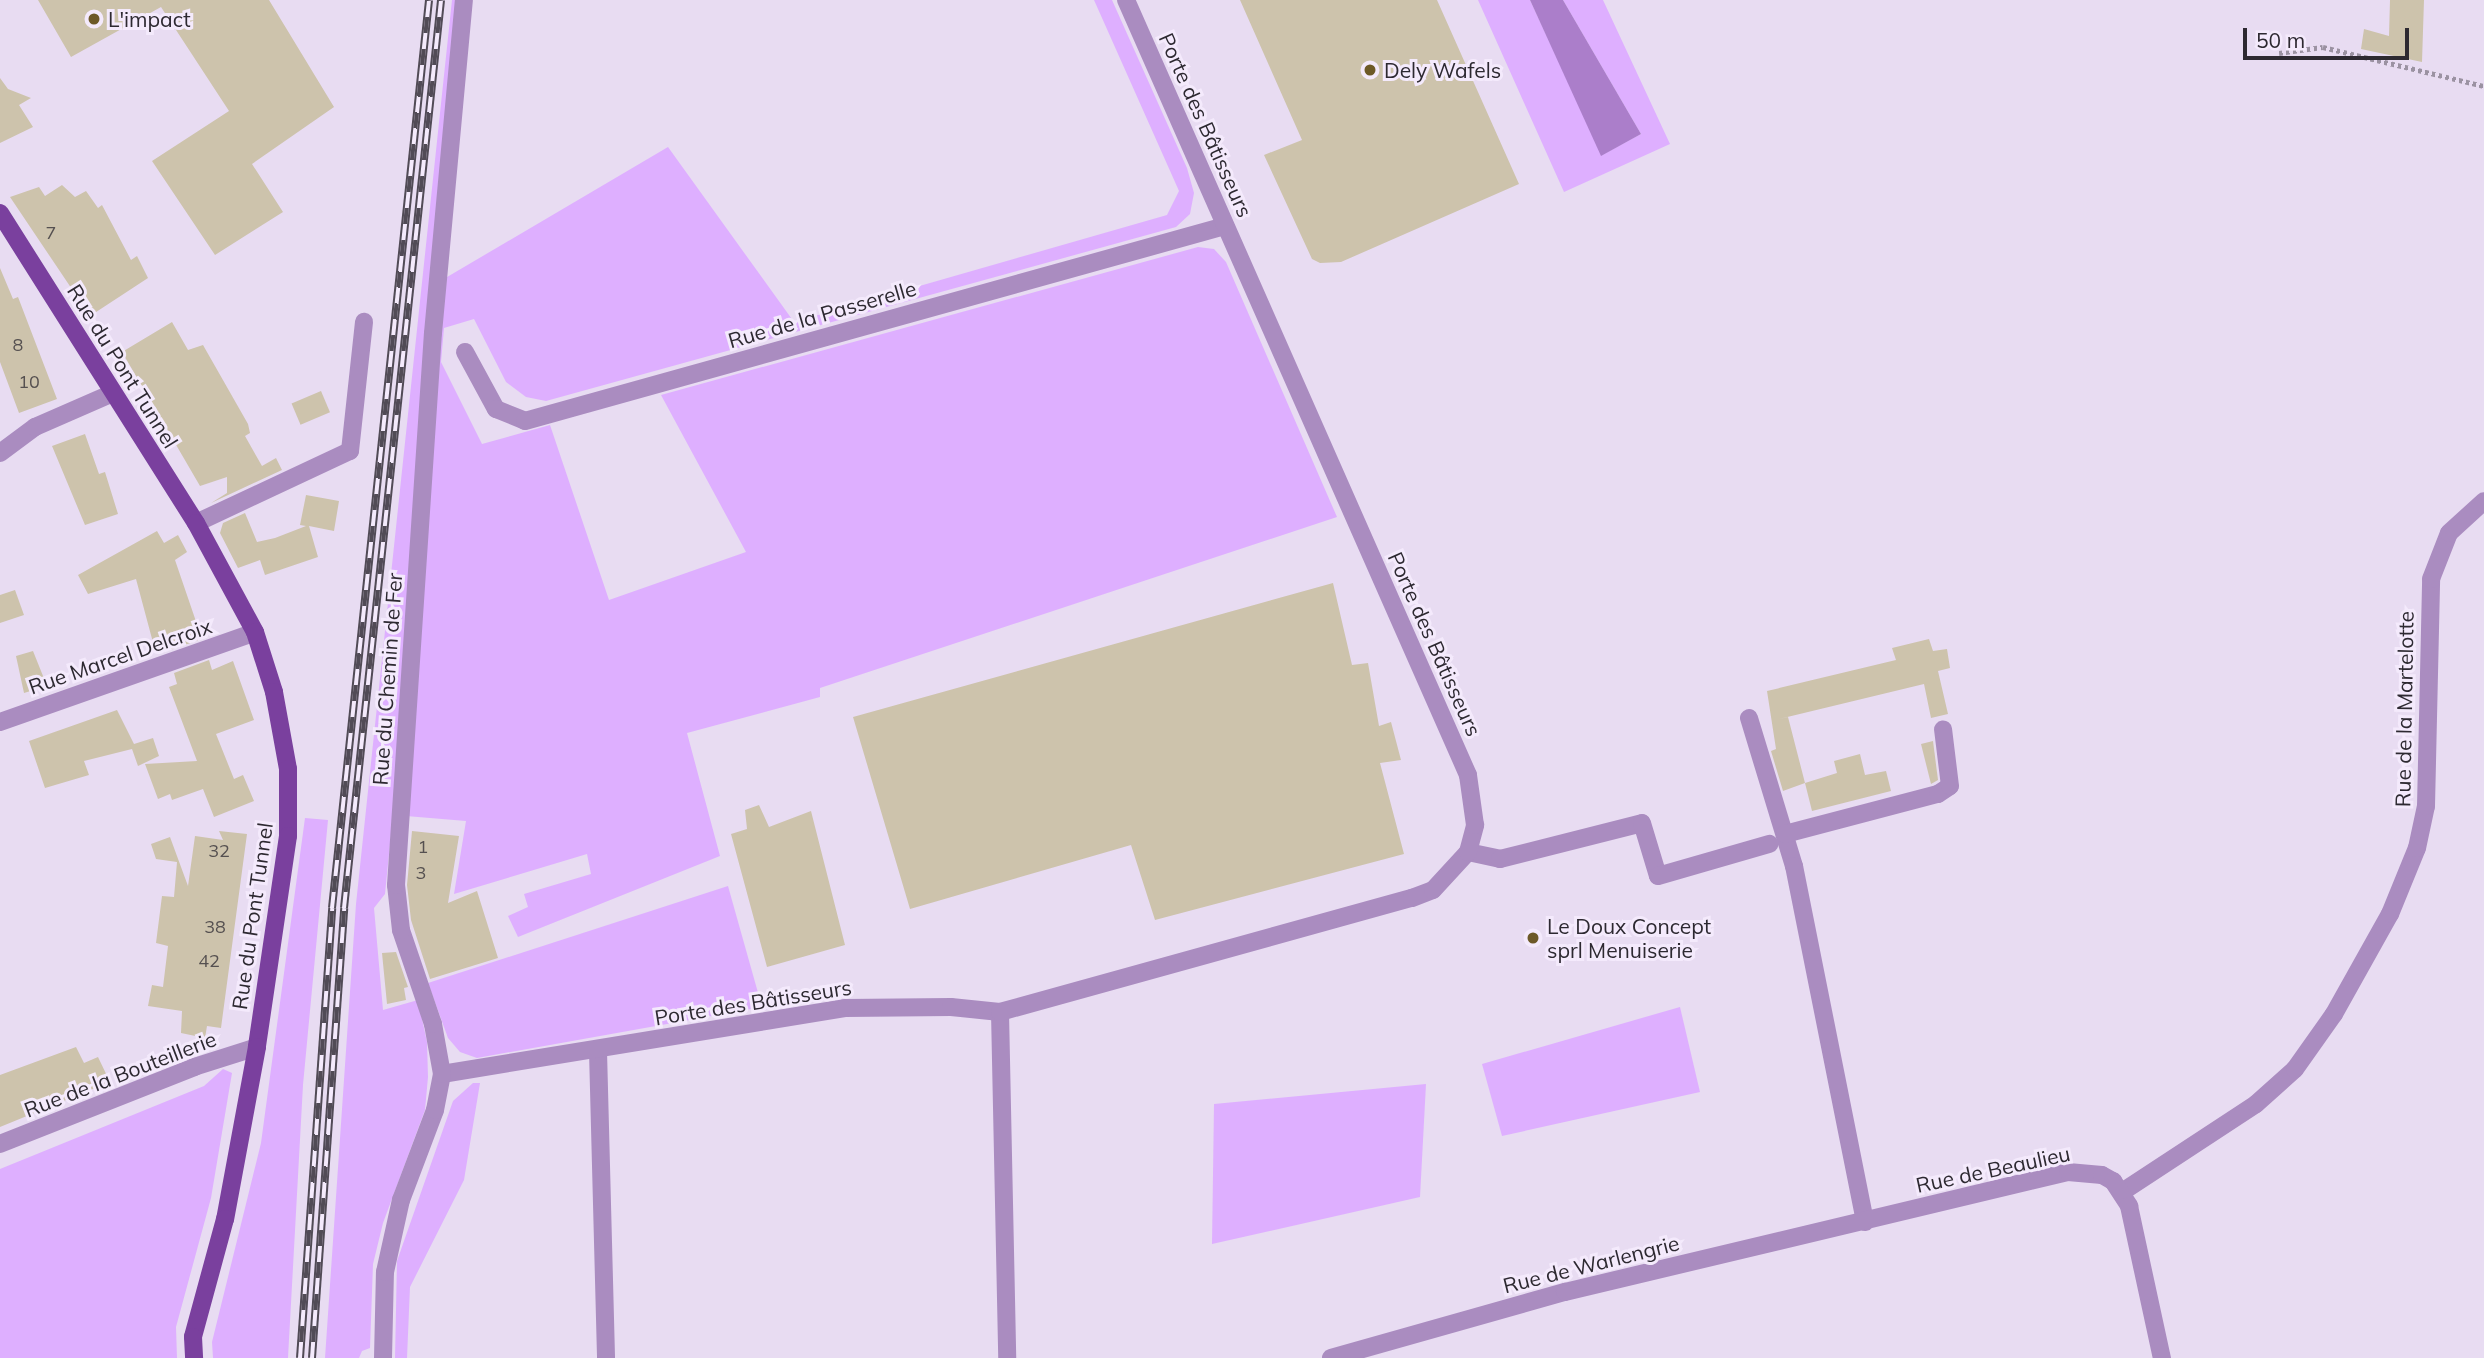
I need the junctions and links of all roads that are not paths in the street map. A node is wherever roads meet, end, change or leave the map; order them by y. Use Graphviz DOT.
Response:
graph roads {
  1 [pos="464,0"];
  2 [pos="1126,0"];
  3 [pos="0,213"];
  4 [pos="1224,226"];
  5 [pos="364,322"];
  6 [pos="466,352"];
  7 [pos="113,393"];
  8 [pos="0,453"];
  9 [pos="2484,500"];
  10 [pos="196,523"];
  11 [pos="255,632"];
  12 [pos="1748,718"];
  13 [pos="0,722"];
  14 [pos="1943,729"];
  15 [pos="1777,839"];
  16 [pos="1468,852"];
  17 [pos="1000,1012"];
  18 [pos="257,1047"];
  19 [pos="598,1051"];
  20 [pos="442,1074"];
  21 [pos="0,1143"];
  22 [pos="2122,1192"];
  23 [pos="1865,1222"];
  24 [pos="381,1354"];
  25 [pos="194,1358"];
  26 [pos="606,1358"];
  27 [pos="1007,1358"];
  28 [pos="1331,1358"];
  29 [pos="2162,1358"];
  1 -- 20 [label="street, Rue du Chemin de Fer"];
  2 -- 4 [label="street, Porte des Bâtisseurs"];
  3 -- 7 [label="main road, Rue du Pont Tunnel"];
  4 -- 6 [label="street, Rue de la Passerelle"];
  4 -- 16 [label="street, Porte des Bâtisseurs"];
  5 -- 10 [label="street"];
  7 -- 8 [label="street"];
  7 -- 10 [label="main road, Rue du Pont Tunnel"];
  9 -- 22 [label="street, Rue de la Martelotte"];
  10 -- 11 [label="main road, Rue du Pont Tunnel"];
  11 -- 13 [label="street, Rue Marcel Delcroix"];
  11 -- 18 [label="main road, Rue du Pont Tunnel"];
  12 -- 15 [label="street"];
  14 -- 15 [label="street"];
  15 -- 16 [label="street"];
  15 -- 23 [label="street"];
  16 -- 17 [label="street, Porte des Bâtisseurs"];
  17 -- 19 [label="street, Porte des Bâtisseurs"];
  17 -- 27 [label="street"];
  18 -- 21 [label="street, Rue de la Bouteillerie"];
  18 -- 25 [label="main road, Rue du Pont Tunnel"];
  19 -- 20 [label="street, Porte des Bâtisseurs"];
  19 -- 26 [label="street"];
  20 -- 24 [label="street, Rue du Chemin de Fer"];
  22 -- 23 [label="street, Rue de Beaulieu"];
  22 -- 29 [label="street"];
  23 -- 28 [label="street, Rue de Warlengrie"];
}
